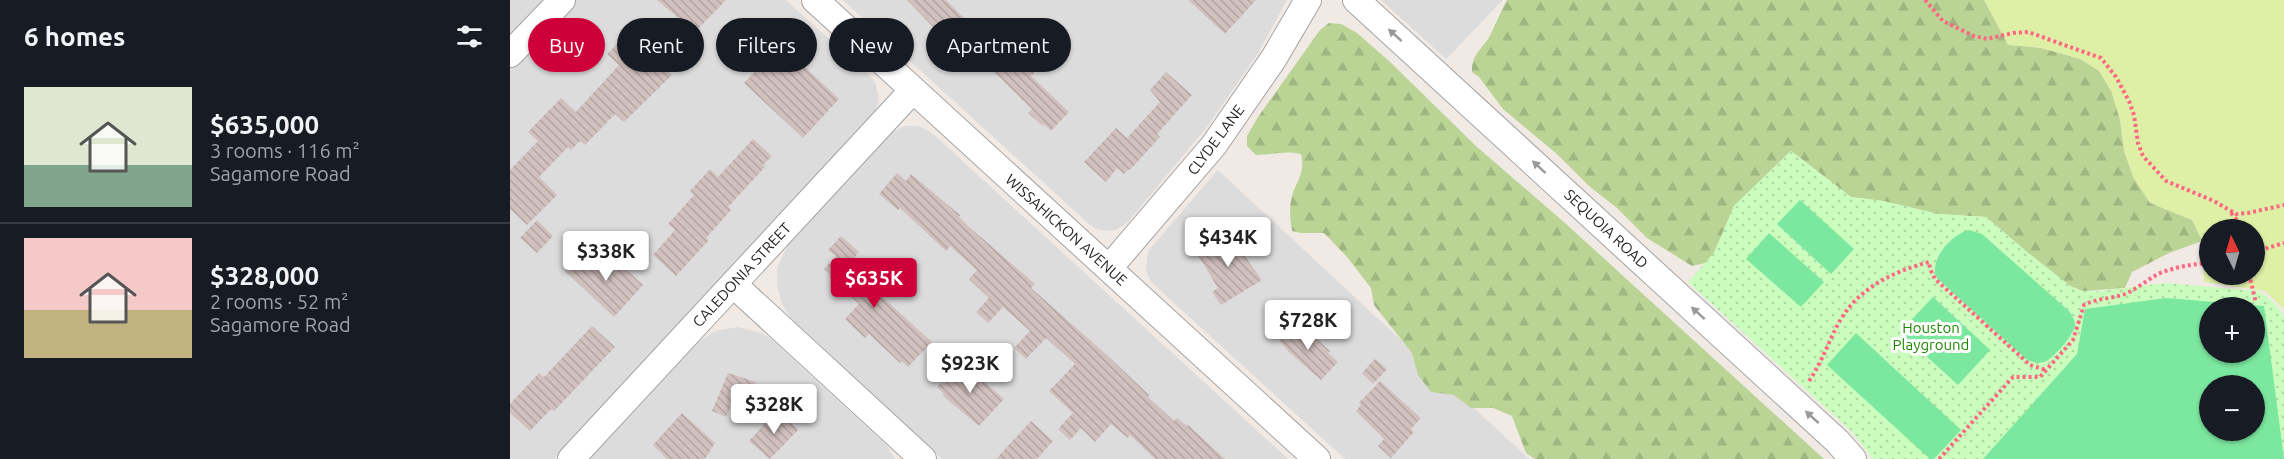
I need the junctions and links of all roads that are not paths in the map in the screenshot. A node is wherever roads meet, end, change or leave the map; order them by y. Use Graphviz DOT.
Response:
graph roads {
  1 [pos="562,0"];
  2 [pos="815,0"];
  3 [pos="1308,0"];
  4 [pos="1356,0"];
  5 [pos="510,54"];
  6 [pos="913,90"];
  7 [pos="1109,268"];
  8 [pos="734,285"];
  9 [pos="571,459"];
  10 [pos="923,459"];
  11 [pos="1317,459"];
  12 [pos="1853,459"];
  1 -- 5 [label="street"];
  2 -- 6 [label="street, WISSAHICKON AVENUE"];
  3 -- 7 [label="street, CLYDE LANE"];
  12 -- 4 [label="street, SEQUOIA ROAD, one-way"];
  6 -- 7 [label="street, WISSAHICKON AVENUE"];
  6 -- 8 [label="street, CALEDONIA STREET"];
  7 -- 11 [label="street, WISSAHICKON AVENUE"];
  8 -- 9 [label="street, CALEDONIA STREET"];
  8 -- 10 [label="street"];
}
